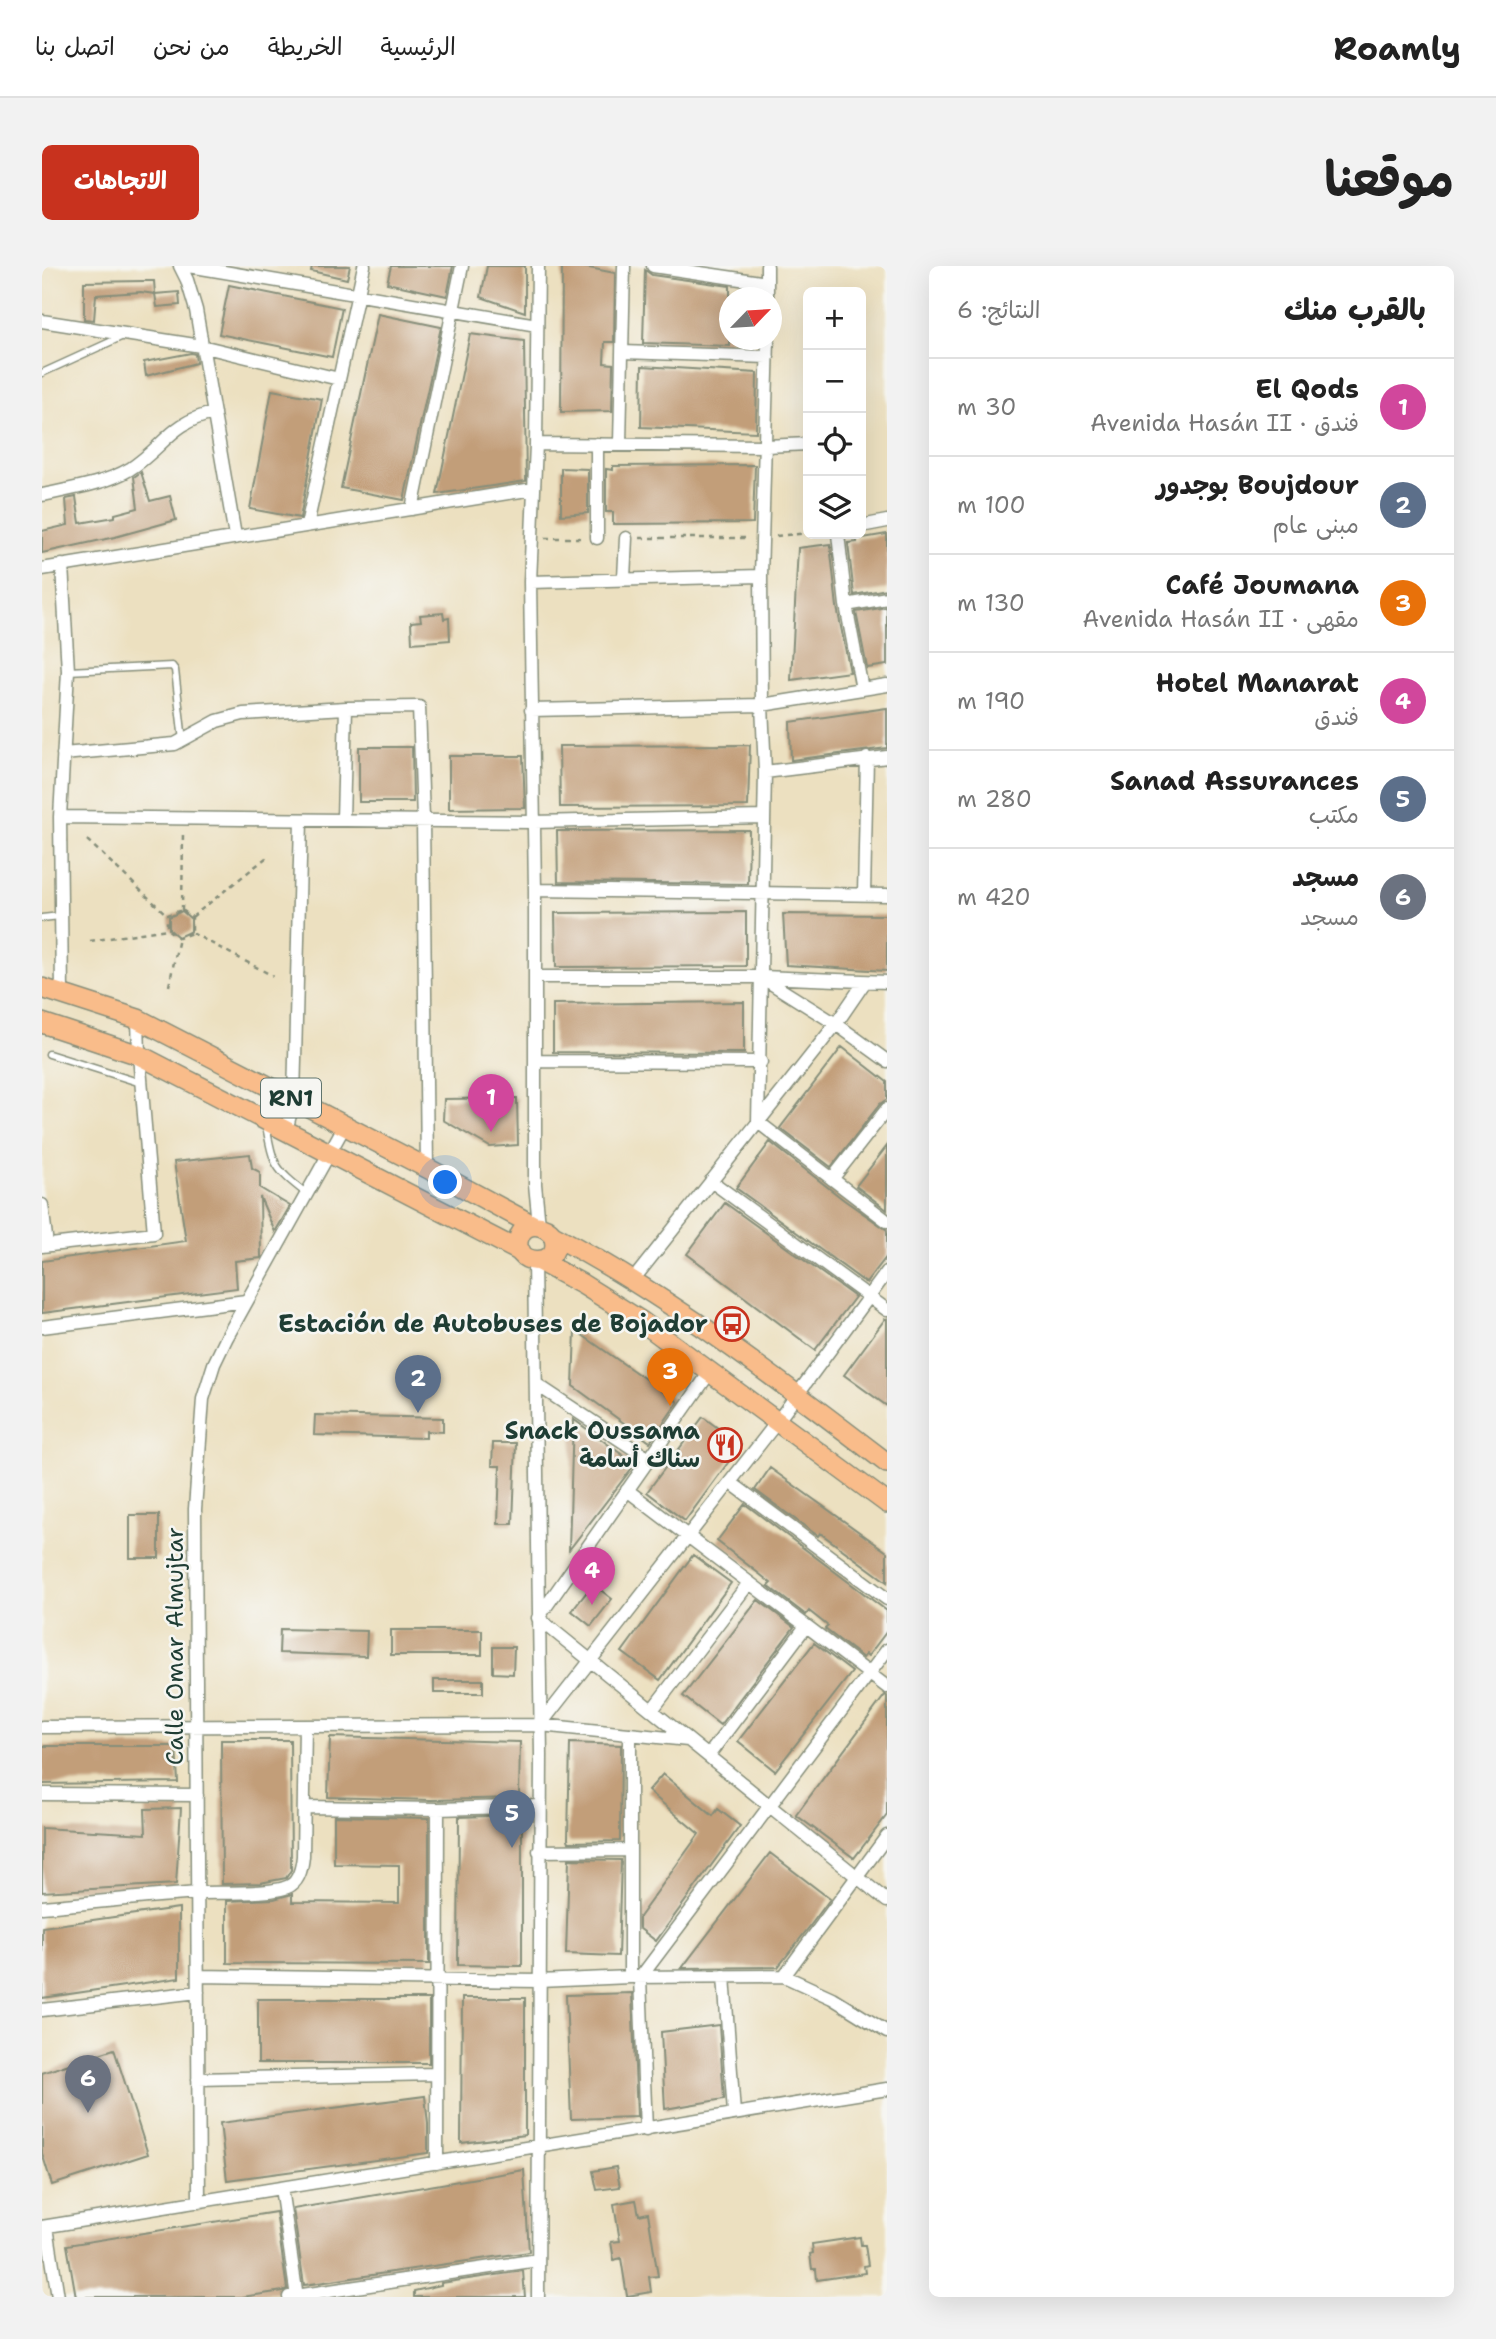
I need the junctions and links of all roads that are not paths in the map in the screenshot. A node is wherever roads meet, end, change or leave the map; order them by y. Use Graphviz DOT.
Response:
graph roads {
  1 [pos="180,266"];
  2 [pos="189,266"];
  3 [pos="364,266"];
  4 [pos="462,266"];
  5 [pos="538,266"];
  6 [pos="624,266"];
  7 [pos="653,266"];
  8 [pos="767,266"];
  9 [pos="262,271"];
  10 [pos="767,283"];
  11 [pos="767,287"];
  12 [pos="358,294"];
  13 [pos="452,309"];
  14 [pos="42,321"];
  15 [pos="537,325"];
  16 [pos="126,334"];
  17 [pos="201,346"];
  18 [pos="768,350"];
  19 [pos="623,352"];
  20 [pos="768,357"];
  21 [pos="42,373"];
  22 [pos="339,379"];
  23 [pos="214,413"];
  24 [pos="620,443"];
  25 [pos="536,444"];
  26 [pos="597,444"];
  27 [pos="803,444"];
  28 [pos="766,446"];
  29 [pos="533,489"];
  30 [pos="42,495"];
  31 [pos="412,509"];
  32 [pos="887,521"];
  33 [pos="307,525"];
  34 [pos="866,525"];
  35 [pos="235,536"];
  36 [pos="597,538"];
  37 [pos="626,538"];
  38 [pos="839,539"];
  39 [pos="62,565"];
  40 [pos="42,569"];
  41 [pos="761,576"];
  42 [pos="624,578"];
  43 [pos="530,582"];
  44 [pos="887,598"];
  45 [pos="846,604"];
  46 [pos="68,671"];
  47 [pos="887,685"];
  48 [pos="862,689"];
  49 [pos="762,705"];
  50 [pos="346,708"];
  51 [pos="531,710"];
  52 [pos="183,741"];
  53 [pos="63,754"];
  54 [pos="887,757"];
  55 [pos="867,758"];
  56 [pos="765,772"];
  57 [pos="60,817"];
  58 [pos="764,817"];
  59 [pos="343,819"];
  60 [pos="300,820"];
  61 [pos="423,820"];
  62 [pos="534,822"];
  63 [pos="535,890"];
  64 [pos="764,893"];
  65 [pos="864,894"];
  66 [pos="887,895"];
  67 [pos="60,916"];
  68 [pos="42,918"];
  69 [pos="536,976"];
  70 [pos="761,977"];
  71 [pos="887,982"];
  72 [pos="863,983"];
  73 [pos="42,988"];
  74 [pos="62,993"];
  75 [pos="138,1019"];
  76 [pos="42,1023"];
  77 [pos="836,1024"];
  78 [pos="49,1054"];
  79 [pos="139,1055"];
  80 [pos="536,1060"];
  81 [pos="887,1061"];
  82 [pos="761,1062"];
  83 [pos="141,1083"];
  84 [pos="294,1099"];
  85 [pos="887,1108"];
  86 [pos="265,1120"];
  87 [pos="758,1122"];
  88 [pos="345,1125"];
  89 [pos="286,1131"];
  90 [pos="329,1154"];
  91 [pos="427,1168"];
  92 [pos="832,1179"];
  93 [pos="711,1181"];
  94 [pos="307,1194"];
  95 [pos="42,1205"];
  96 [pos="887,1221"];
  97 [pos="541,1228"];
  98 [pos="44,1245"];
  99 [pos="531,1258"];
  100 [pos="887,1272"];
  101 [pos="633,1280"];
  102 [pos="869,1296"];
  103 [pos="246,1301"];
  104 [pos="887,1310"];
  105 [pos="42,1327"];
  106 [pos="710,1372"];
  107 [pos="536,1384"];
  108 [pos="796,1393"];
  109 [pos="777,1422"];
  110 [pos="649,1459"];
  111 [pos="887,1463"];
  112 [pos="730,1482"];
  113 [pos="627,1490"];
  114 [pos="887,1503"];
  115 [pos="687,1536"];
  116 [pos="749,1583"];
  117 [pos="887,1599"];
  118 [pos="538,1618"];
  119 [pos="806,1626"];
  120 [pos="887,1650"];
  121 [pos="591,1660"];
  122 [pos="869,1674"];
  123 [pos="887,1687"];
  124 [pos="652,1710"];
  125 [pos="540,1725"];
  126 [pos="305,1726"];
  127 [pos="42,1727"];
  128 [pos="196,1727"];
  129 [pos="629,1734"];
  130 [pos="689,1740"];
  131 [pos="708,1756"];
  132 [pos="42,1794"];
  133 [pos="197,1794"];
  134 [pos="540,1806"];
  135 [pos="770,1806"];
  136 [pos="304,1807"];
  137 [pos="438,1809"];
  138 [pos="887,1836"];
  139 [pos="630,1850"];
  140 [pos="540,1851"];
  141 [pos="857,1877"];
  142 [pos="197,1893"];
  143 [pos="887,1902"];
  144 [pos="42,1907"];
  145 [pos="198,1976"];
  146 [pos="724,1976"];
  147 [pos="784,1976"];
  148 [pos="635,1978"];
  149 [pos="438,1980"];
  150 [pos="539,1982"];
  151 [pos="198,1992"];
  152 [pos="42,2010"];
  153 [pos="887,2032"];
  154 [pos="437,2074"];
  155 [pos="198,2079"];
  156 [pos="887,2089"];
  157 [pos="734,2113"];
  158 [pos="646,2130"];
  159 [pos="539,2147"];
  160 [pos="437,2163"];
  161 [pos="281,2189"];
  162 [pos="199,2202"];
  163 [pos="44,2227"];
  164 [pos="538,2260"];
  165 [pos="58,2297"];
  166 [pos="294,2297"];
  167 [pos="538,2297"];
  1 -- 17 [label="street"];
  2 -- 9 [label="street"];
  3 -- 12 [label="street"];
  4 -- 13 [label="street"];
  5 -- 15 [label="street"];
  6 -- 19 [label="street"];
  7 -- 10 [label="street"];
  8 -- 10 [label="street"];
  9 -- 12 [label="street"];
  10 -- 11 [label="street"];
  12 -- 13 [label="street"];
  12 -- 22 [label="street"];
  13 -- 15 [label="street"];
  13 -- 31 [label="street"];
  14 -- 16 [label="street"];
  15 -- 25 [label="street"];
  16 -- 17 [label="street"];
  16 -- 21 [label="lane"];
  17 -- 22 [label="street"];
  17 -- 23 [label="street"];
  18 -- 20 [label="street"];
  19 -- 20 [label="street"];
  19 -- 24 [label="street"];
  20 -- 28 [label="street"];
  22 -- 33 [label="street"];
  23 -- 30 [label="street"];
  23 -- 35 [label="street"];
  24 -- 26 [label="street"];
  24 -- 28 [label="street"];
  25 -- 26 [label="street"];
  25 -- 29 [label="street"];
  26 -- 36 [label="street"];
  27 -- 28 [label="street"];
  28 -- 41 [label="street"];
  29 -- 31 [label="street"];
  29 -- 43 [label="street"];
  31 -- 33 [label="street"];
  32 -- 34 [label="street"];
  33 -- 35 [label="street"];
  35 -- 39 [label="street"];
  37 -- 42 [label="street"];
  38 -- 45 [label="street"];
  39 -- 40 [label="street"];
  39 -- 46 [label="street"];
  41 -- 42 [label="street"];
  41 -- 49 [label="street"];
  42 -- 43 [label="street"];
  43 -- 51 [label="street"];
  44 -- 45 [label="street"];
  45 -- 48 [label="street"];
  46 -- 52 [label="lane"];
  46 -- 53 [label="street"];
  47 -- 48 [label="street"];
  48 -- 49 [label="street"];
  49 -- 51 [label="street"];
  49 -- 56 [label="street"];
  50 -- 52 [label="street"];
  50 -- 59 [label="street"];
  50 -- 61 [label="street"];
  51 -- 62 [label="street"];
  52 -- 53 [label="street"];
  53 -- 57 [label="street"];
  54 -- 55 [label="street"];
  55 -- 56 [label="street"];
  55 -- 65 [label="street"];
  56 -- 58 [label="street"];
  57 -- 60 [label="street"];
  57 -- 67 [label="street"];
  58 -- 62 [label="street"];
  58 -- 64 [label="street"];
  59 -- 60 [label="street"];
  59 -- 61 [label="street"];
  60 -- 84 [label="street"];
  61 -- 62 [label="street"];
  61 -- 91 [label="street"];
  62 -- 63 [label="street"];
  63 -- 64 [label="street"];
  63 -- 69 [label="street"];
  64 -- 65 [label="street"];
  64 -- 70 [label="street"];
  65 -- 66 [label="street"];
  67 -- 68 [label="lane"];
  67 -- 74 [label="street"];
  69 -- 70 [label="street"];
  69 -- 80 [label="street"];
  70 -- 72 [label="street"];
  70 -- 77 [label="street"];
  70 -- 82 [label="street"];
  71 -- 72 [label="street"];
  72 -- 77 [label="street"];
  73 -- 74 [label="main road, RN1"];
  74 -- 75 [label="main road, RN1"];
  75 -- 79 [label="street"];
  75 -- 84 [label="main road, RN1"];
  76 -- 79 [label="main road, RN1"];
  77 -- 81 [label="street"];
  77 -- 87 [label="street"];
  78 -- 83 [label="lane"];
  79 -- 83 [label="street"];
  79 -- 86 [label="main road, RN1"];
  80 -- 82 [label="street"];
  80 -- 97 [label="street"];
  82 -- 87 [label="street"];
  83 -- 98 [label="street"];
  84 -- 88 [label="main road, RN1"];
  84 -- 89 [label="street"];
  85 -- 92 [label="street"];
  86 -- 89 [label="main road, RN1"];
  86 -- 94 [label="lane"];
  87 -- 92 [label="street"];
  87 -- 93 [label="street"];
  88 -- 90 [label="street, Calle Omar Almujtar"];
  88 -- 91 [label="main road, RN1"];
  89 -- 90 [label="main road, RN1"];
  90 -- 94 [label="street, Calle Omar Almujtar"];
  90 -- 99 [label="main road, RN1"];
  91 -- 97 [label="main road, RN1"];
  92 -- 96 [label="street"];
  93 -- 101 [label="street"];
  93 -- 102 [label="street"];
  94 -- 103 [label="street, Calle Omar Almujtar"];
  95 -- 98 [label="street"];
  97 -- 99 [label="main road"];
  97 -- 99 [label="main road"];
  97 -- 101 [label="main road, RN1"];
  99 -- 106 [label="main road, RN1"];
  99 -- 107 [label="street"];
  100 -- 102 [label="street"];
  101 -- 108 [label="main road, RN1"];
  102 -- 104 [label="street"];
  102 -- 108 [label="street"];
  103 -- 105 [label="street"];
  103 -- 128 [label="street, Calle Omar Almujtar"];
  106 -- 109 [label="main road, RN1"];
  106 -- 110 [label="street"];
  107 -- 110 [label="street"];
  107 -- 118 [label="street"];
  108 -- 109 [label="street"];
  108 -- 111 [label="main road, RN1"];
  109 -- 112 [label="street"];
  109 -- 114 [label="main road, RN1"];
  110 -- 113 [label="street"];
  112 -- 115 [label="street"];
  112 -- 117 [label="street"];
  113 -- 115 [label="street"];
  113 -- 118 [label="street"];
  115 -- 116 [label="street"];
  115 -- 121 [label="street"];
  116 -- 119 [label="street"];
  116 -- 124 [label="street"];
  118 -- 121 [label="street"];
  118 -- 125 [label="street"];
  119 -- 122 [label="street"];
  119 -- 131 [label="street"];
  120 -- 122 [label="street"];
  121 -- 124 [label="street"];
  121 -- 125 [label="street"];
  122 -- 123 [label="street"];
  122 -- 135 [label="street"];
  124 -- 130 [label="street"];
  125 -- 126 [label="street"];
  125 -- 129 [label="street"];
  125 -- 134 [label="street"];
  126 -- 128 [label="street"];
  126 -- 136 [label="street"];
  127 -- 128 [label="street"];
  128 -- 133 [label="street, Calle Omar Almujtar"];
  129 -- 130 [label="street"];
  129 -- 139 [label="street"];
  130 -- 131 [label="street"];
  131 -- 135 [label="street"];
  132 -- 133 [label="street"];
  133 -- 142 [label="street, Calle Omar Almujtar"];
  134 -- 137 [label="street"];
  134 -- 140 [label="street"];
  135 -- 141 [label="street"];
  135 -- 148 [label="street"];
  136 -- 137 [label="street"];
  136 -- 142 [label="street"];
  137 -- 149 [label="street"];
  138 -- 141 [label="street"];
  139 -- 140 [label="street"];
  139 -- 148 [label="street"];
  140 -- 150 [label="street"];
  141 -- 143 [label="street"];
  141 -- 147 [label="street"];
  142 -- 144 [label="street"];
  142 -- 145 [label="street, Calle Omar Almujtar"];
  145 -- 149 [label="street"];
  145 -- 151 [label="street, Calle Omar Almujtar"];
  146 -- 147 [label="street"];
  146 -- 148 [label="street"];
  146 -- 157 [label="street"];
  147 -- 153 [label="street"];
  148 -- 150 [label="street"];
  148 -- 158 [label="street"];
  149 -- 150 [label="street"];
  149 -- 154 [label="street"];
  150 -- 159 [label="street"];
  151 -- 152 [label="street"];
  151 -- 155 [label="street, Calle Omar Almujtar"];
  154 -- 155 [label="street"];
  154 -- 160 [label="street"];
  155 -- 162 [label="street, Calle Omar Almujtar"];
  156 -- 157 [label="street"];
  157 -- 158 [label="street"];
  158 -- 159 [label="street"];
  159 -- 160 [label="street"];
  159 -- 164 [label="street"];
  160 -- 161 [label="street"];
  161 -- 162 [label="street"];
  161 -- 166 [label="street"];
  162 -- 163 [label="street"];
  163 -- 165 [label="street"];
  164 -- 166 [label="street"];
  164 -- 167 [label="street"];
}
